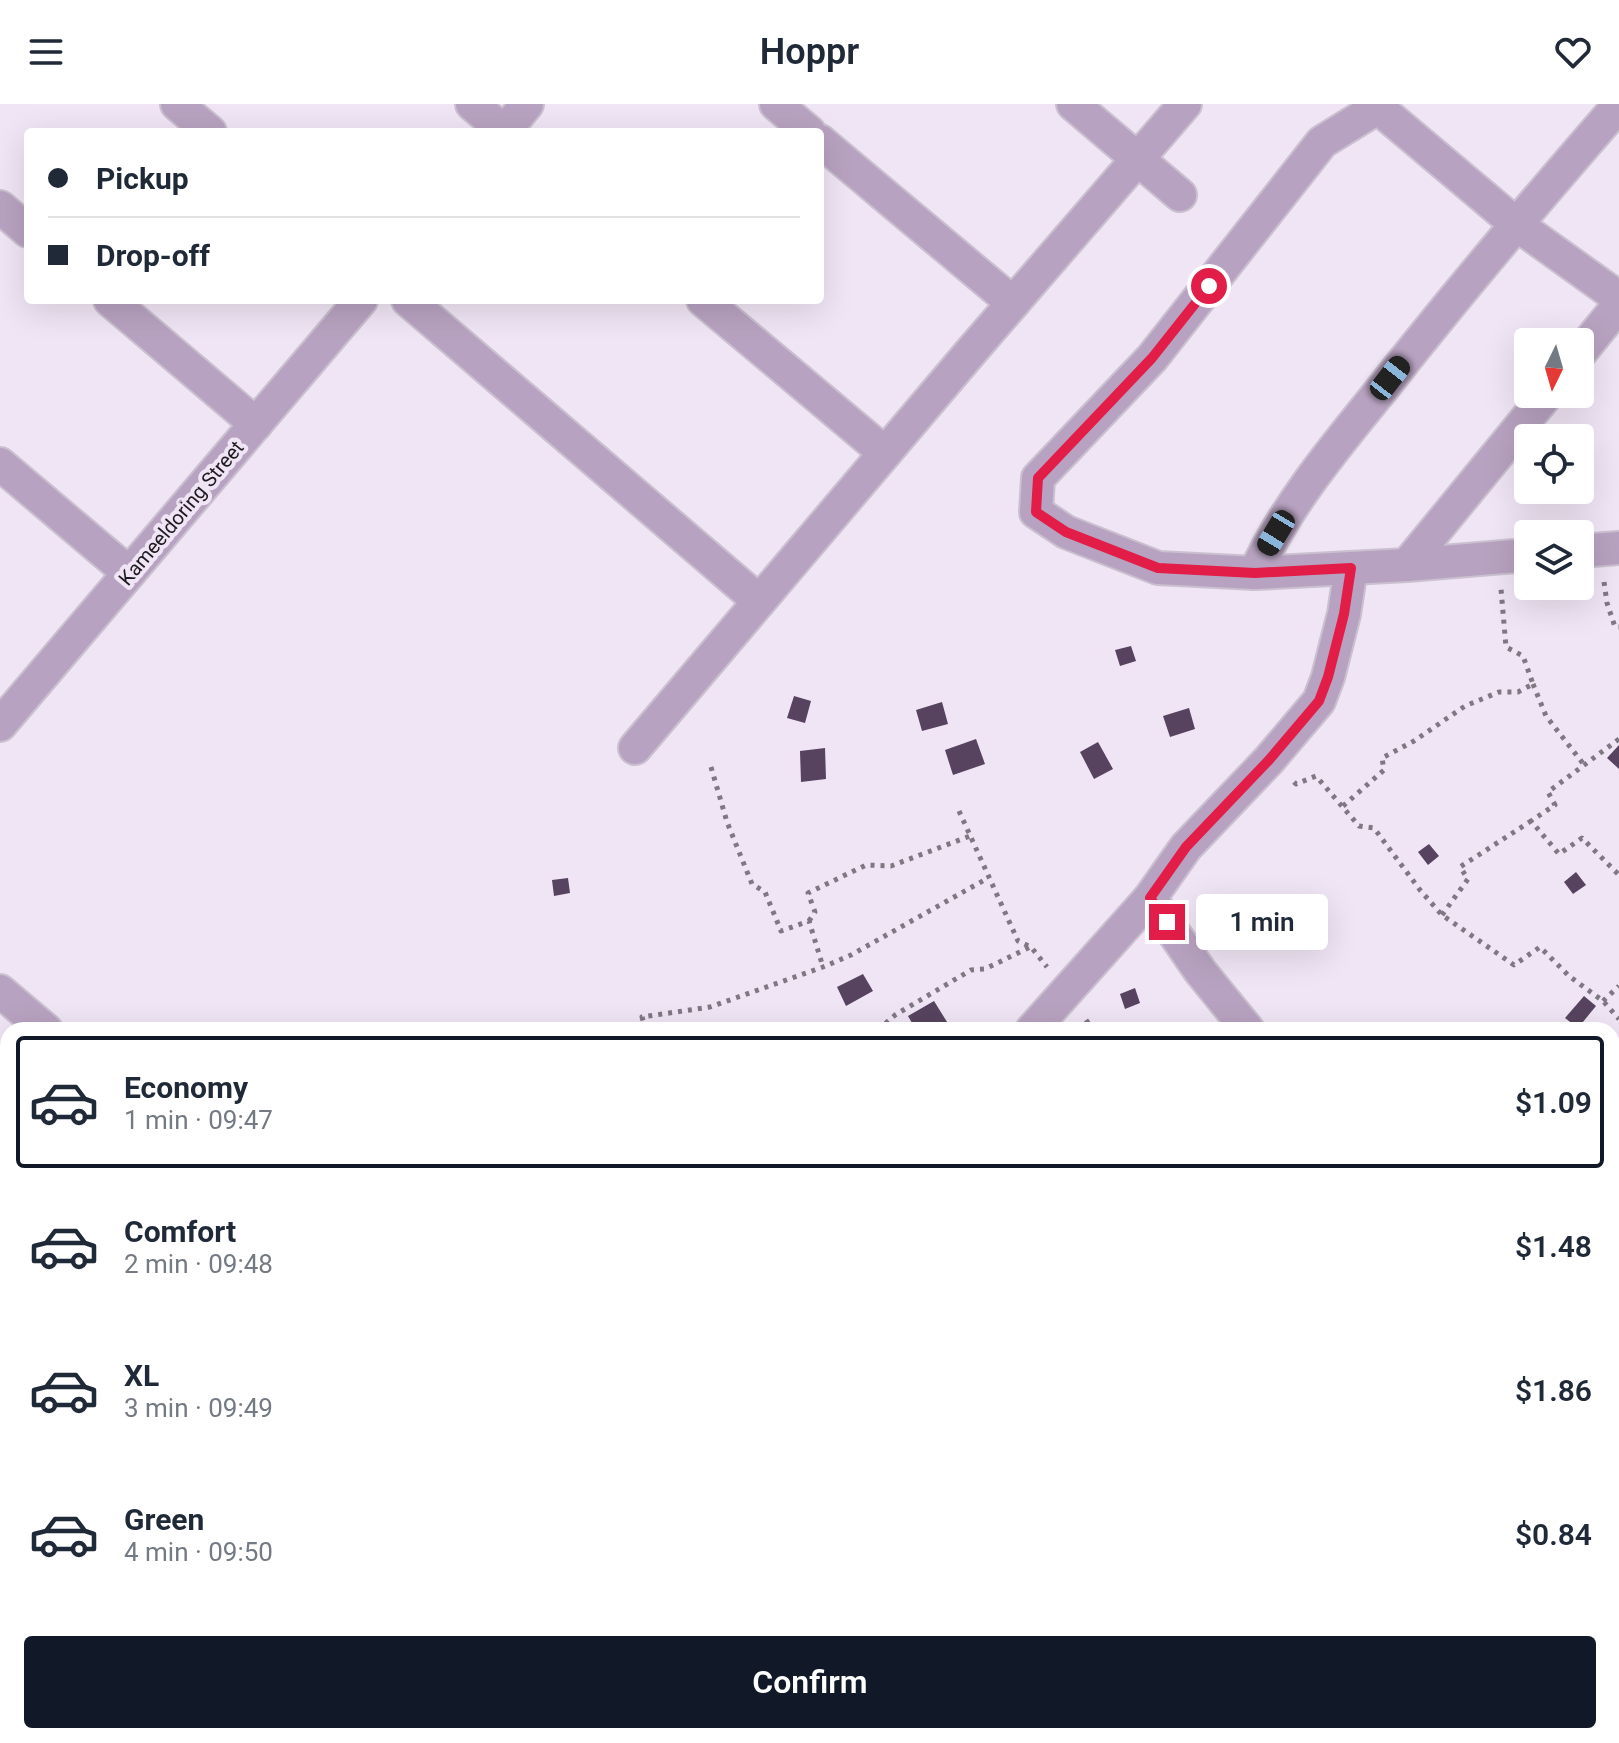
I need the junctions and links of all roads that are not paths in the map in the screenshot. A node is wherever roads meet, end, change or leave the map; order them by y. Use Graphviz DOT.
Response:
graph roads {
  1 [pos="177,104"];
  2 [pos="472,104"];
  3 [pos="527,104"];
  4 [pos="776,104"];
  5 [pos="1073,104"];
  6 [pos="1185,104"];
  7 [pos="1377,105"];
  8 [pos="1619,105"];
  9 [pos="205,128"];
  10 [pos="499,128"];
  11 [pos="507,128"];
  12 [pos="804,128"];
  13 [pos="824,144"];
  14 [pos="1137,159"];
  15 [pos="1180,195"];
  16 [pos="0,207"];
  17 [pos="1516,224"];
  18 [pos="24,228"];
  19 [pos="1619,298"];
  20 [pos="1013,303"];
  21 [pos="115,304"];
  22 [pos="358,304"];
  23 [pos="413,304"];
  24 [pos="708,304"];
  25 [pos="1619,305"];
  26 [pos="1594,336"];
  27 [pos="1536,408"];
  28 [pos="256,424"];
  29 [pos="885,453"];
  30 [pos="0,464"];
  31 [pos="1513,556"];
  32 [pos="1407,565"];
  33 [pos="1351,568"];
  34 [pos="129,573"];
  35 [pos="1255,573"];
  36 [pos="759,601"];
  37 [pos="0,725"];
  38 [pos="635,748"];
  39 [pos="1150,898"];
  40 [pos="0,991"];
  41 [pos="37,1022"];
  42 [pos="1040,1022"];
  43 [pos="1241,1022"];
  1 -- 9 [label="street"];
  2 -- 10 [label="street"];
  3 -- 11 [label="street"];
  4 -- 12 [label="street"];
  5 -- 14 [label="street"];
  6 -- 14 [label="street"];
  7 -- 17 [label="street"];
  7 -- 35 [label="street"];
  8 -- 17 [label="street"];
  13 -- 20 [label="street"];
  14 -- 15 [label="street"];
  14 -- 20 [label="street"];
  16 -- 18 [label="street"];
  17 -- 19 [label="street"];
  17 -- 35 [label="street"];
  20 -- 29 [label="street"];
  21 -- 28 [label="street"];
  22 -- 28 [label="street, Kameeldoring Street"];
  23 -- 36 [label="street"];
  24 -- 29 [label="street"];
  25 -- 26 [label="street"];
  27 -- 32 [label="street"];
  28 -- 34 [label="street, Kameeldoring Street"];
  29 -- 36 [label="street"];
  30 -- 34 [label="street"];
  31 -- 32 [label="street"];
  32 -- 33 [label="street"];
  33 -- 35 [label="street"];
  33 -- 39 [label="street"];
  34 -- 37 [label="street, Kameeldoring Street"];
  36 -- 38 [label="street"];
  39 -- 42 [label="street"];
  39 -- 43 [label="street"];
  40 -- 41 [label="street"];
}
